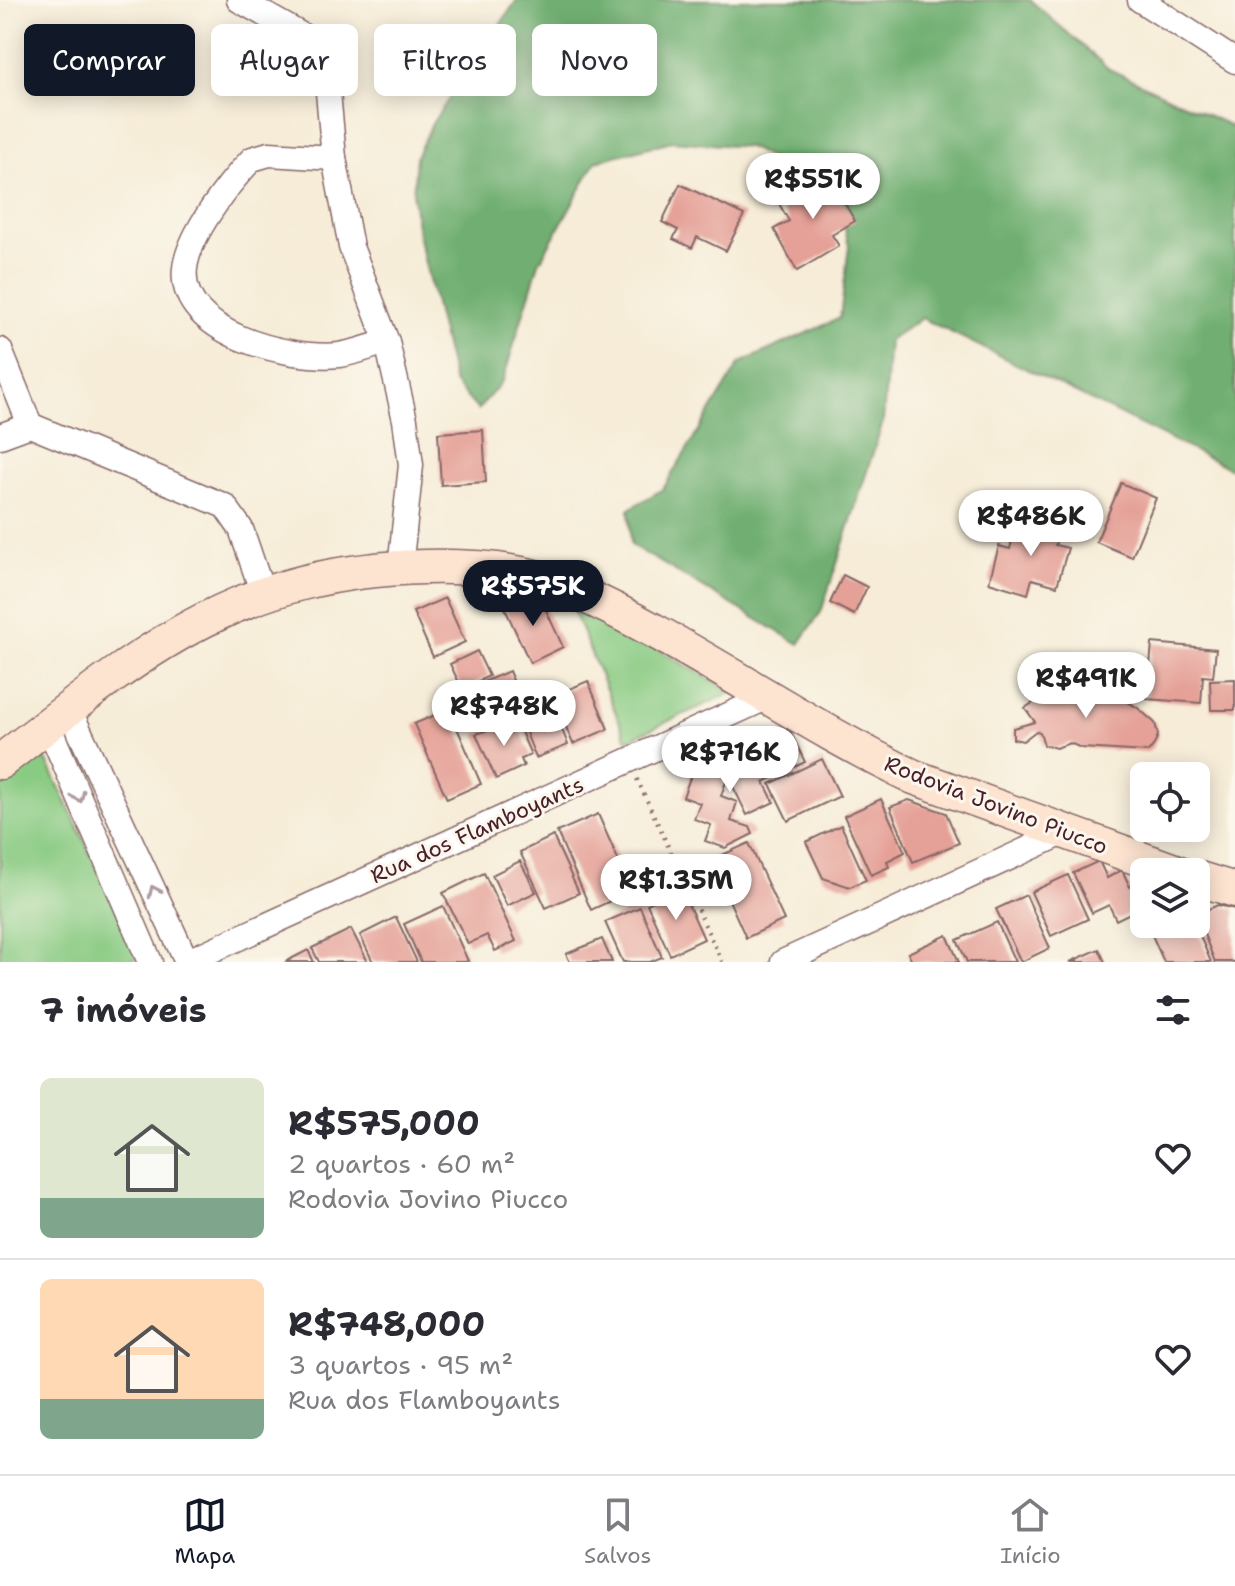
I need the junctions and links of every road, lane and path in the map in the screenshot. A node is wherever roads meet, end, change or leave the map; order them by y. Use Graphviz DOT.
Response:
graph roads {
  1 [pos="239,0"];
  2 [pos="1140,0"];
  3 [pos="1235,61"];
  4 [pos="334,158"];
  5 [pos="387,342"];
  6 [pos="0,350"];
  7 [pos="30,425"];
  8 [pos="0,436"];
  9 [pos="400,568"];
  10 [pos="263,594"];
  11 [pos="768,697"];
  12 [pos="58,717"];
  13 [pos="629,761"];
  14 [pos="0,762"];
  15 [pos="1065,832"];
  16 [pos="1138,858"];
  17 [pos="1210,882"];
  18 [pos="1235,890"];
  19 [pos="150,962"];
  20 [pos="186,962"];
  21 [pos="722,962"];
  22 [pos="783,962"];
  1 -- 4 [label="street"];
  2 -- 3 [label="street"];
  4 -- 5 [label="street"];
  4 -- 5 [label="street"];
  5 -- 9 [label="street"];
  6 -- 7 [label="street"];
  7 -- 8 [label="street"];
  7 -- 10 [label="street"];
  9 -- 10 [label="main road, Rodovia Jovino Piucco"];
  9 -- 11 [label="main road, Rodovia Jovino Piucco"];
  10 -- 12 [label="main road, Rodovia Jovino Piucco"];
  11 -- 13 [label="street, Rua dos Flamboyants"];
  11 -- 15 [label="main road, Rodovia Jovino Piucco"];
  12 -- 14 [label="main road, Rodovia Jovino Piucco"];
  12 -- 19 [label="street, one-way"];
  20 -- 12 [label="street, one-way"];
  13 -- 20 [label="street, Rua dos Flamboyants"];
  13 -- 21 [label="path"];
  15 -- 16 [label="main road, Rodovia Jovino Piucco"];
  15 -- 22 [label="street"];
  17 -- 18 [label="main road"];
}
